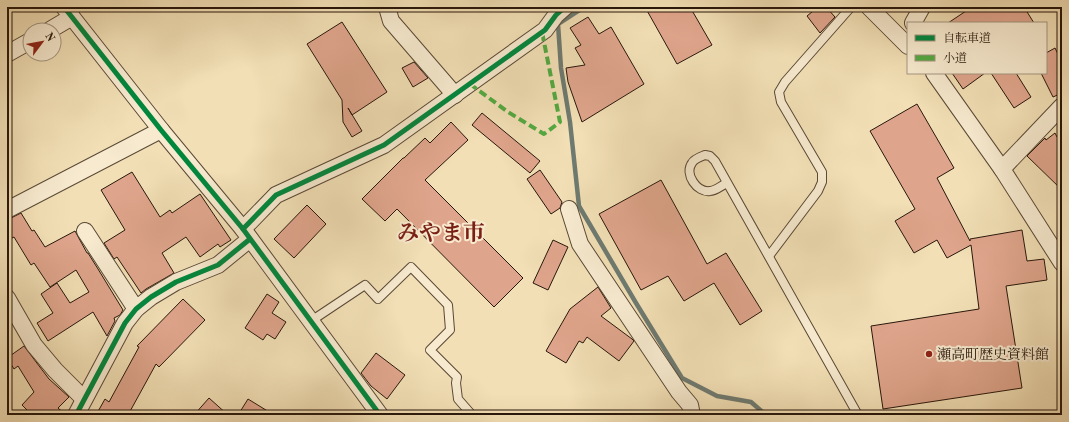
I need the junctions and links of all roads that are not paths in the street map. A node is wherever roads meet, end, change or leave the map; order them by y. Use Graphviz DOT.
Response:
graph roads {
  1 [pos="387,7"];
  2 [pos="565,7"];
  3 [pos="851,7"];
  4 [pos="869,7"];
  5 [pos="922,7"];
  6 [pos="68,12"];
  7 [pos="58,22"];
  8 [pos="914,22"];
  9 [pos="906,39"];
  10 [pos="22,46"];
  11 [pos="7,54"];
  12 [pos="935,74"];
  13 [pos="455,95"];
  14 [pos="1062,106"];
  15 [pos="161,130"];
  16 [pos="1002,169"];
  17 [pos="727,183"];
  18 [pos="569,209"];
  19 [pos="7,210"];
  20 [pos="85,231"];
  21 [pos="246,234"];
  22 [pos="768,256"];
  23 [pos="1062,263"];
  24 [pos="7,298"];
  25 [pos="136,309"];
  26 [pos="311,321"];
  27 [pos="84,399"];
  28 [pos="76,415"];
  29 [pos="380,415"];
  30 [pos="472,415"];
  31 [pos="692,415"];
  32 [pos="858,415"];
  1 -- 13 [label="street"];
  2 -- 13 [label="street"];
  3 -- 22 [label="lane"];
  4 -- 9 [label="street"];
  5 -- 8 [label="street"];
  6 -- 7 [label="street"];
  6 -- 15 [label="street"];
  10 -- 11 [label="street"];
  12 -- 16 [label="street"];
  13 -- 21 [label="street"];
  14 -- 16 [label="street"];
  15 -- 19 [label="street"];
  15 -- 21 [label="street"];
  16 -- 23 [label="street"];
  17 -- 17 [label="lane"];
  17 -- 22 [label="lane"];
  18 -- 31 [label="street"];
  20 -- 25 [label="street"];
  21 -- 25 [label="street"];
  21 -- 26 [label="street"];
  22 -- 32 [label="lane"];
  24 -- 27 [label="street"];
  25 -- 27 [label="street"];
  26 -- 29 [label="street"];
  26 -- 30 [label="lane"];
  27 -- 28 [label="street"];
}
